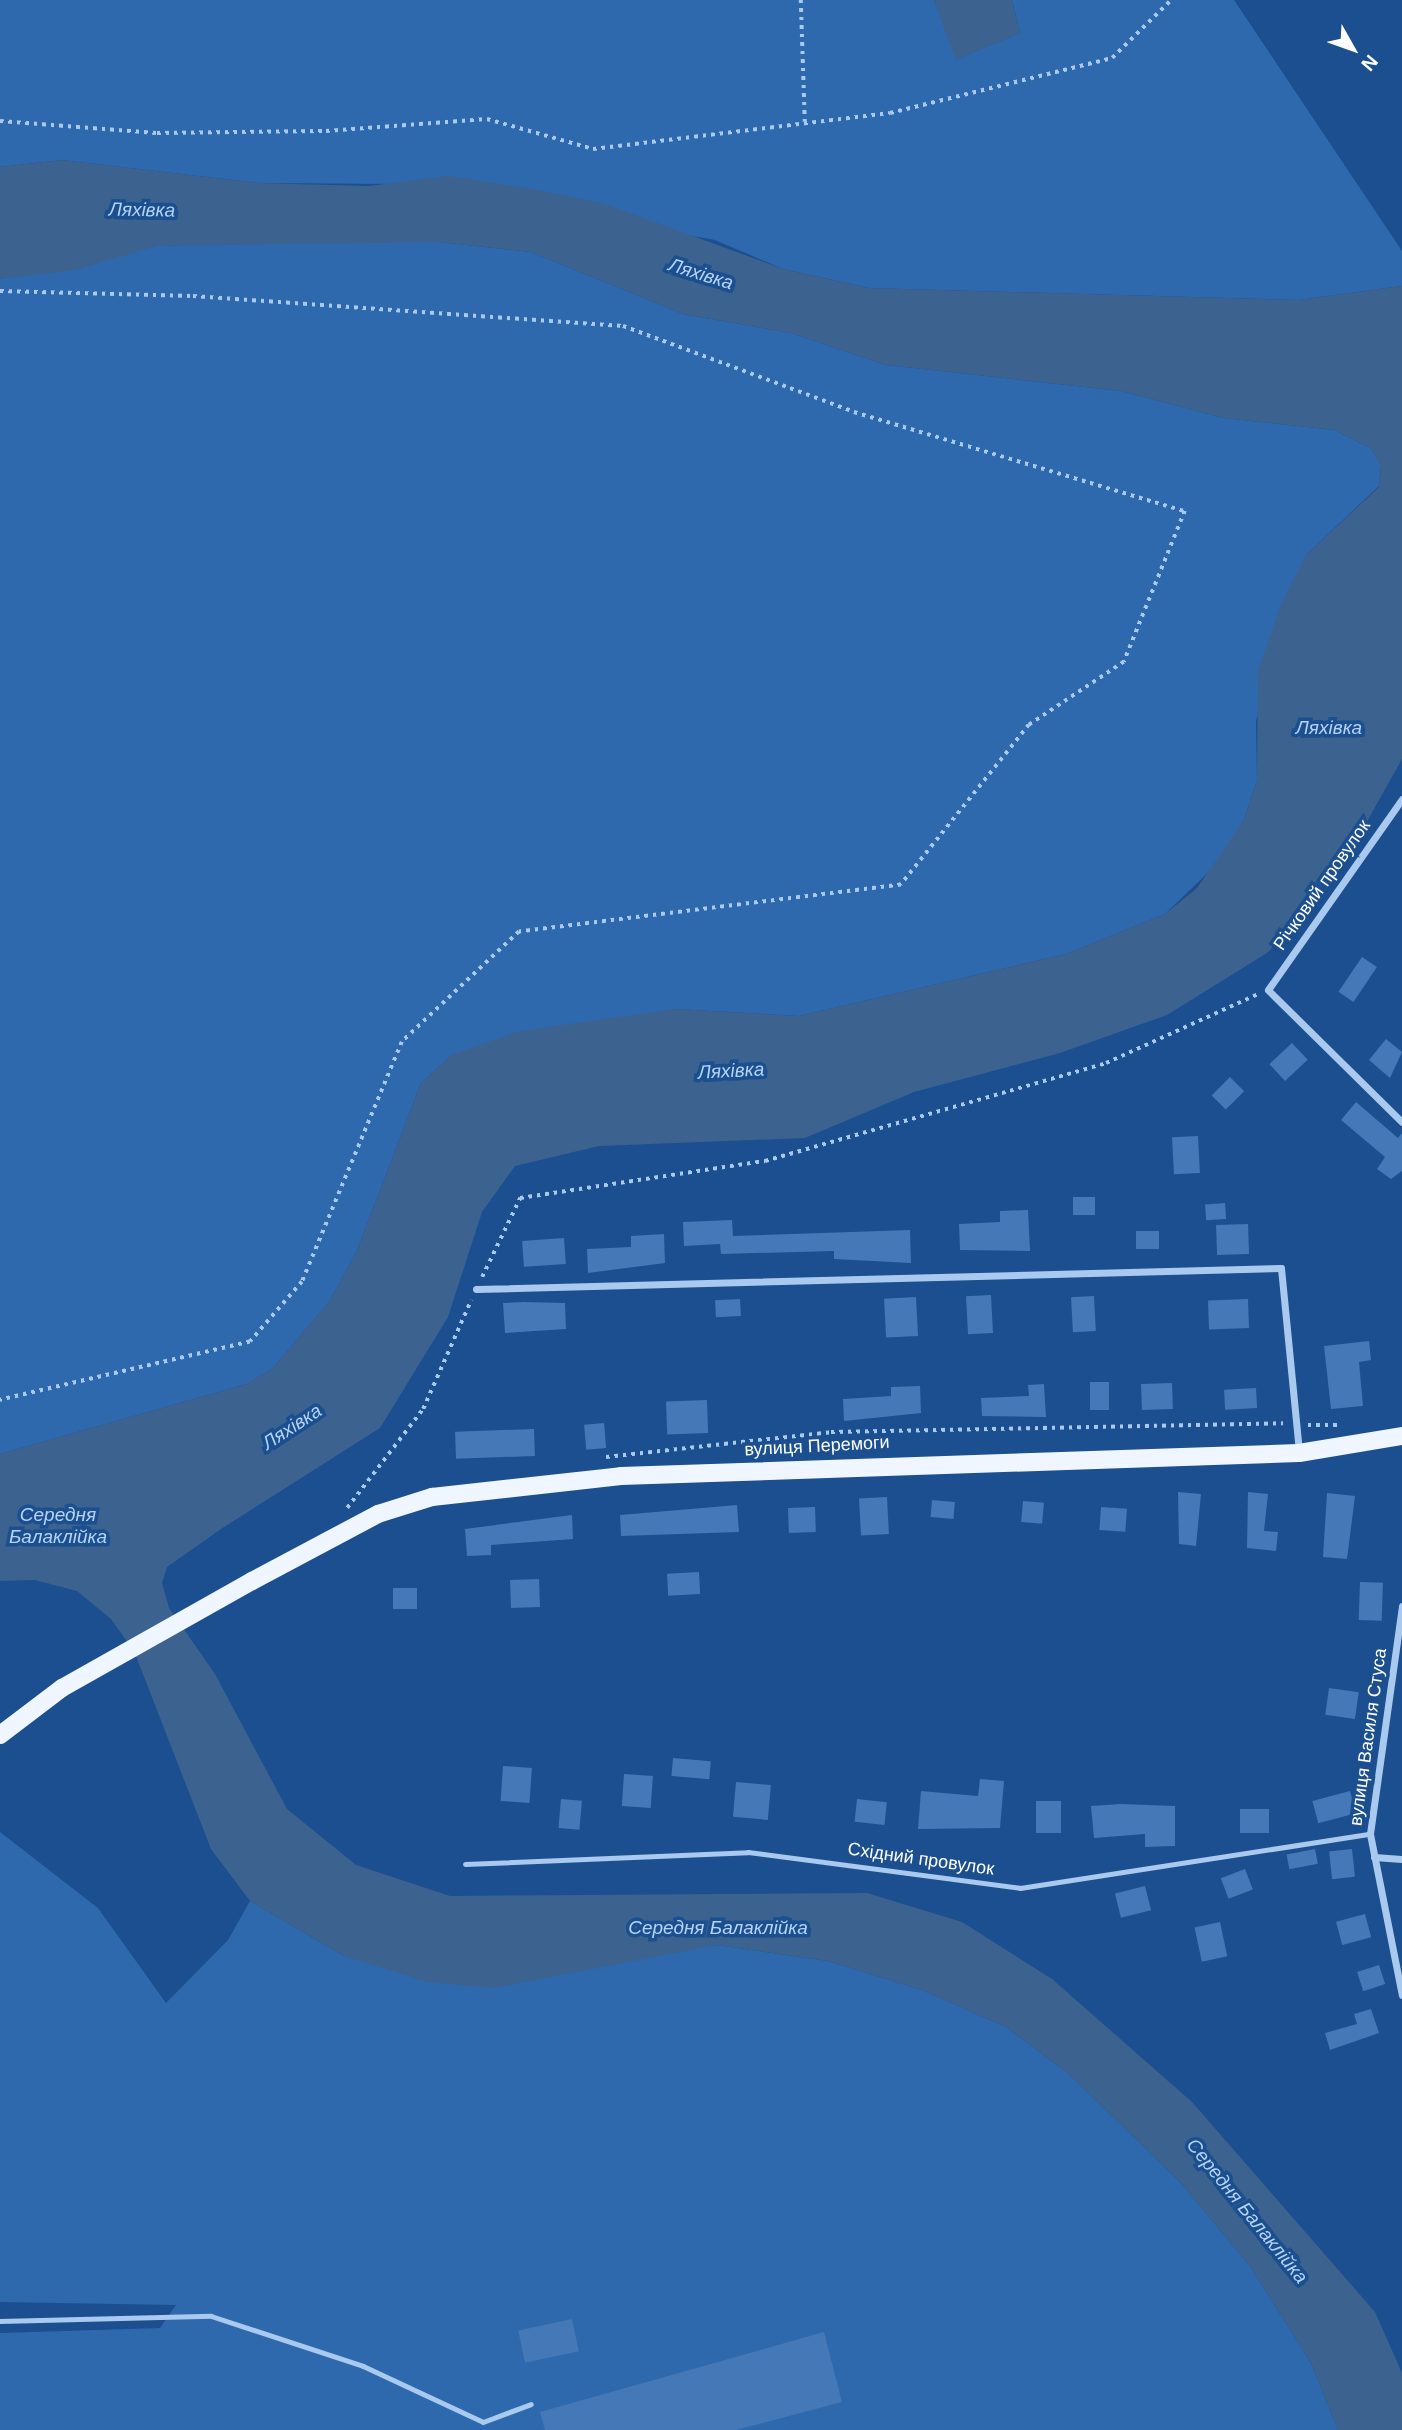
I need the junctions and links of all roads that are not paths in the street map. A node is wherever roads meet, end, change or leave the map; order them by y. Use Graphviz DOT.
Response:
graph roads {
  1 [pos="1402,799"];
  2 [pos="1402,1122"];
  3 [pos="476,1289"];
  4 [pos="1402,1436"];
  5 [pos="1299,1453"];
  6 [pos="1402,1606"];
  7 [pos="0,1735"];
  8 [pos="1370,1834"];
  9 [pos="1374,1857"];
  10 [pos="1402,1859"];
  11 [pos="465,1864"];
  12 [pos="1402,1995"];
  13 [pos="0,2321"];
  14 [pos="531,2404"];
  1 -- 2 [label="street, Річковий провулок"];
  3 -- 5 [label="street"];
  4 -- 5 [label="main road, вулиця Перемоги"];
  5 -- 7 [label="main road, вулиця Перемоги"];
  6 -- 8 [label="street, вулиця Василя Стуса"];
  8 -- 9 [label="street, вулиця Василя Стуса"];
  8 -- 11 [label="lane, Східний провулок"];
  9 -- 10 [label="street"];
  9 -- 12 [label="street, вулиця Василя Стуса"];
  13 -- 14 [label="lane"];
}
